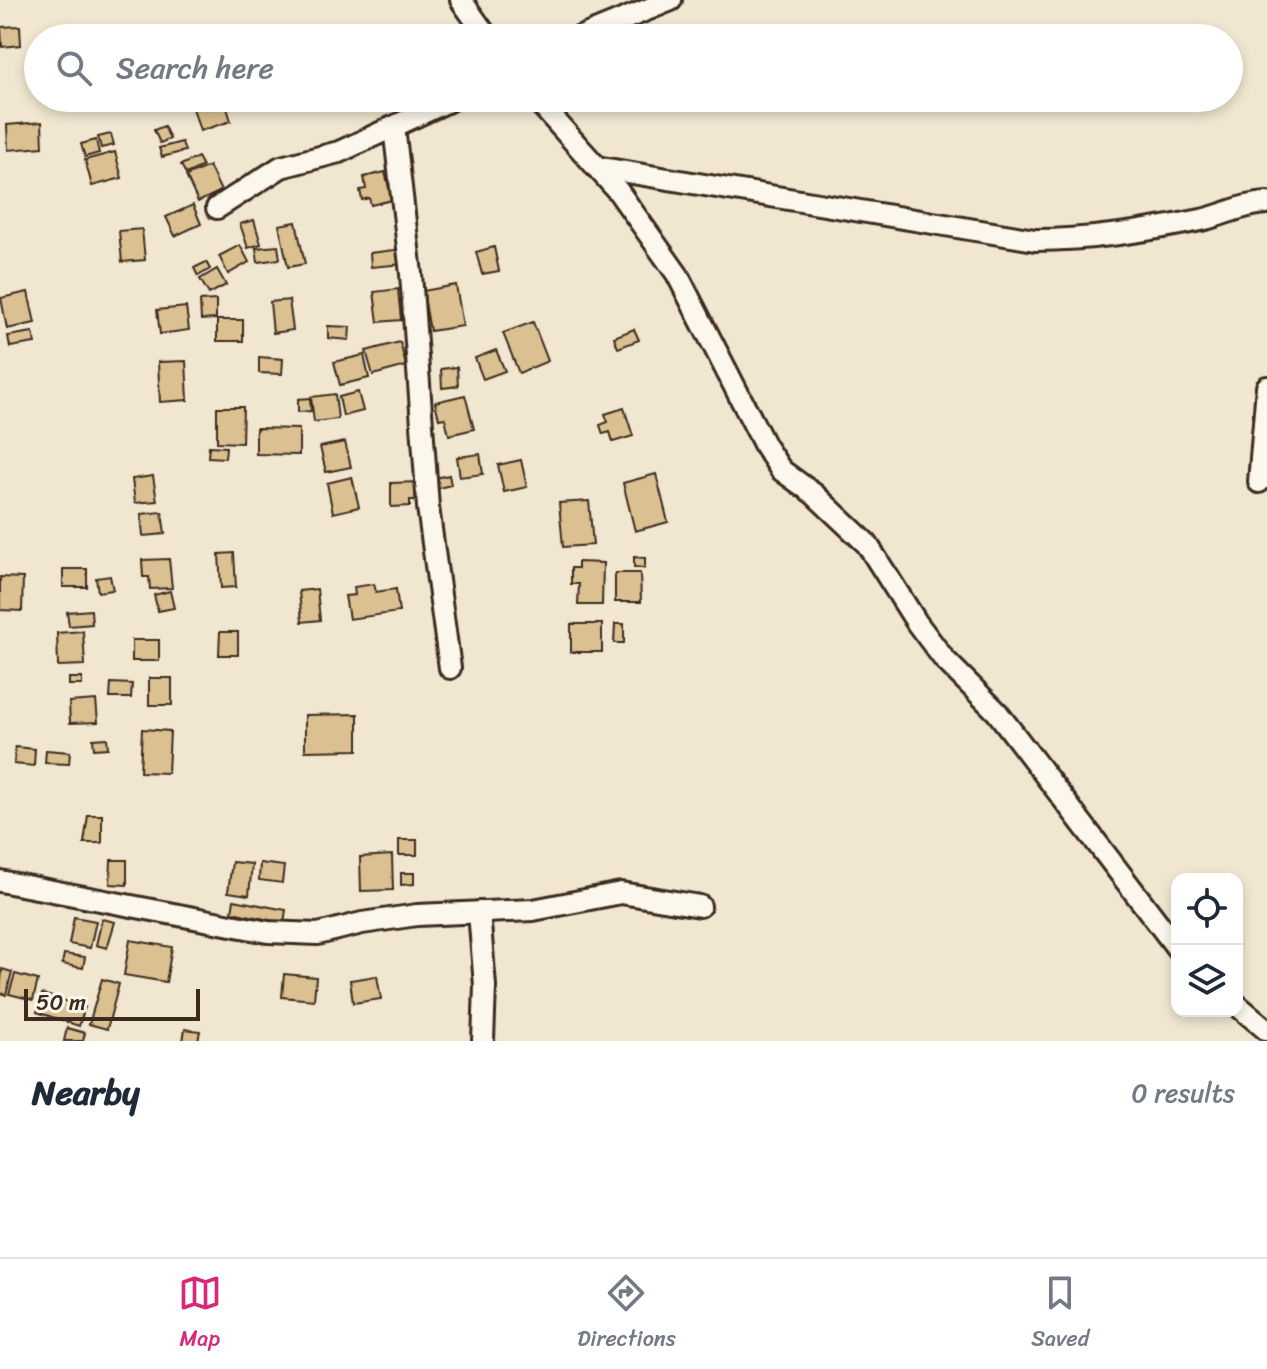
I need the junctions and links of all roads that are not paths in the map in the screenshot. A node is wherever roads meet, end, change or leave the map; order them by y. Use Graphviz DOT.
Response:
graph roads {
  1 [pos="461,0"];
  2 [pos="671,0"];
  3 [pos="478,24"];
  4 [pos="612,24"];
  5 [pos="426,112"];
  6 [pos="547,112"];
  7 [pos="394,127"];
  8 [pos="596,167"];
  9 [pos="1267,203"];
  10 [pos="217,208"];
  11 [pos="1267,387"];
  12 [pos="1259,482"];
  13 [pos="450,668"];
  14 [pos="0,881"];
  15 [pos="700,906"];
  16 [pos="479,912"];
  17 [pos="1175,945"];
  18 [pos="1243,1010"];
  19 [pos="1267,1030"];
  20 [pos="483,1041"];
  1 -- 3 [label="street"];
  2 -- 4 [label="street"];
  5 -- 7 [label="street"];
  6 -- 8 [label="street"];
  7 -- 10 [label="street"];
  7 -- 13 [label="street"];
  8 -- 9 [label="street"];
  8 -- 17 [label="street"];
  11 -- 12 [label="street"];
  14 -- 16 [label="street"];
  15 -- 16 [label="street"];
  16 -- 20 [label="street"];
  18 -- 19 [label="street"];
}
